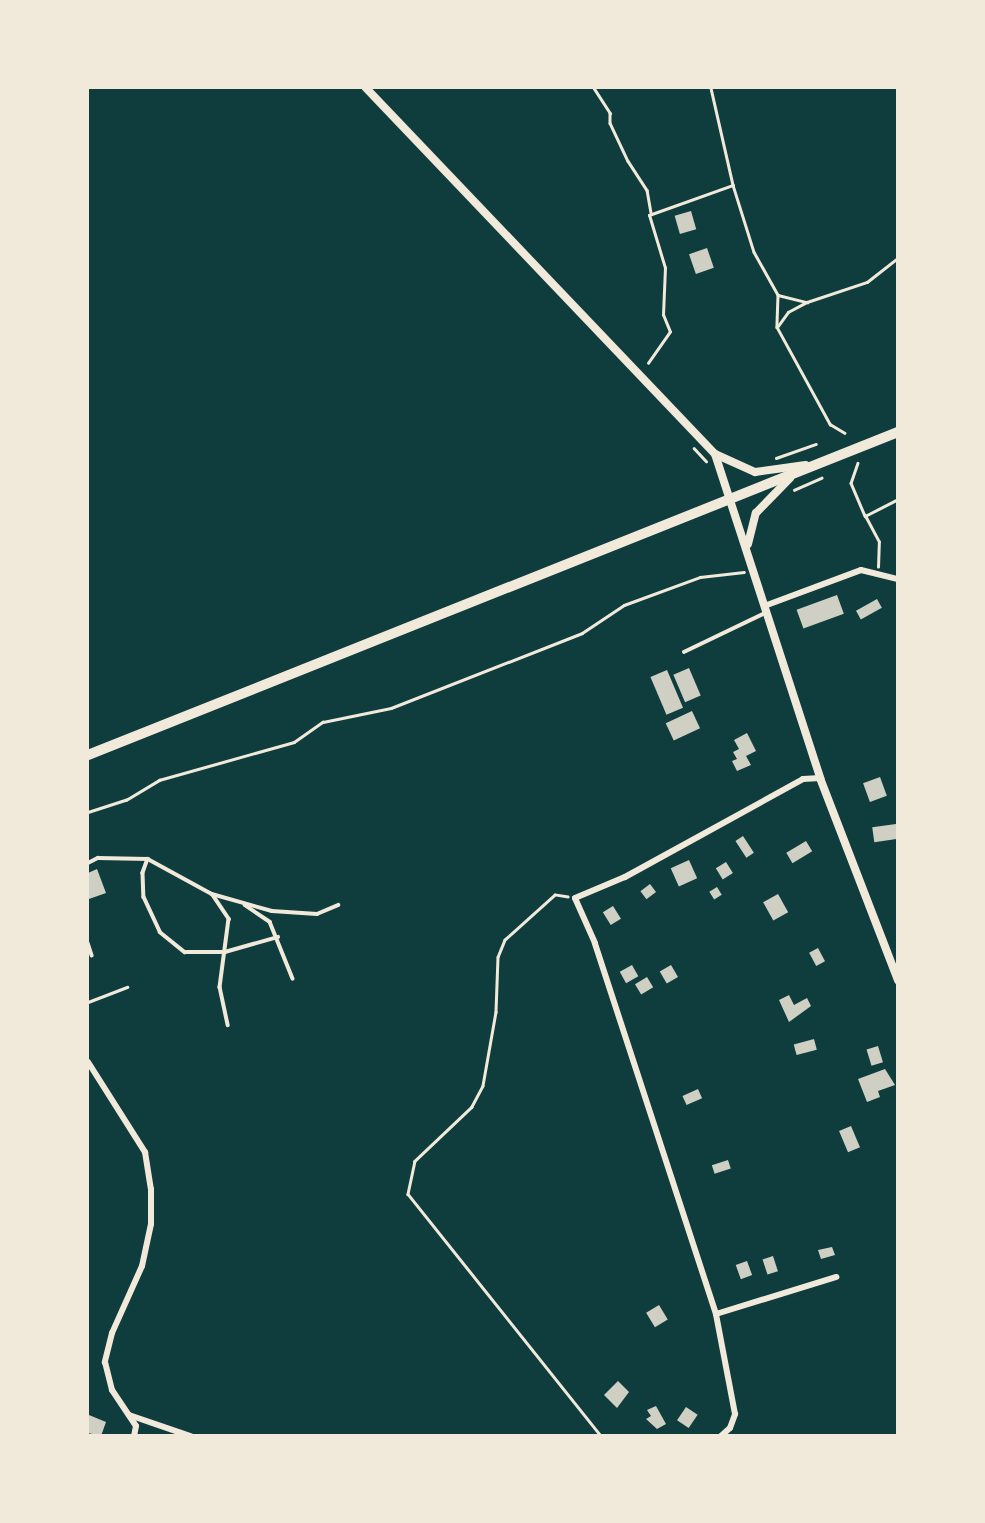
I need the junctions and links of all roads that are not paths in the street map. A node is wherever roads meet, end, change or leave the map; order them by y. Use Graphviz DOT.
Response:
graph roads {
  1 [pos="366,88"];
  2 [pos="898,432"];
  3 [pos="715,454"];
  4 [pos="806,466"];
  5 [pos="729,497"];
  6 [pos="747,547"];
  7 [pos="898,579"];
  8 [pos="768,608"];
  9 [pos="684,652"];
  10 [pos="88,755"];
  11 [pos="820,778"];
  12 [pos="148,859"];
  13 [pos="88,863"];
  14 [pos="212,894"];
  15 [pos="243,904"];
  16 [pos="338,905"];
  17 [pos="278,937"];
  18 [pos="88,943"];
  19 [pos="225,952"];
  20 [pos="92,955"];
  21 [pos="293,979"];
  22 [pos="898,979"];
  23 [pos="228,1025"];
  24 [pos="88,1062"];
  25 [pos="836,1277"];
  26 [pos="716,1314"];
  27 [pos="129,1415"];
  28 [pos="134,1436"];
  29 [pos="190,1436"];
  30 [pos="721,1436"];
  1 -- 3 [label="street"];
  2 -- 4 [label="main road"];
  3 -- 4 [label="street"];
  3 -- 5 [label="street"];
  4 -- 5 [label="main road"];
  4 -- 6 [label="street"];
  5 -- 6 [label="street"];
  5 -- 10 [label="main road"];
  6 -- 8 [label="street"];
  7 -- 8 [label="street"];
  8 -- 9 [label="lane"];
  8 -- 11 [label="street"];
  11 -- 22 [label="street"];
  11 -- 26 [label="street"];
  12 -- 13 [label="lane"];
  12 -- 14 [label="lane"];
  12 -- 19 [label="lane"];
  14 -- 15 [label="lane"];
  14 -- 19 [label="lane"];
  15 -- 16 [label="lane"];
  15 -- 17 [label="lane"];
  17 -- 19 [label="lane"];
  17 -- 21 [label="lane"];
  18 -- 20 [label="lane"];
  19 -- 23 [label="lane"];
  24 -- 27 [label="street"];
  25 -- 26 [label="street"];
  26 -- 30 [label="street"];
  27 -- 28 [label="street"];
  27 -- 29 [label="street"];
}
